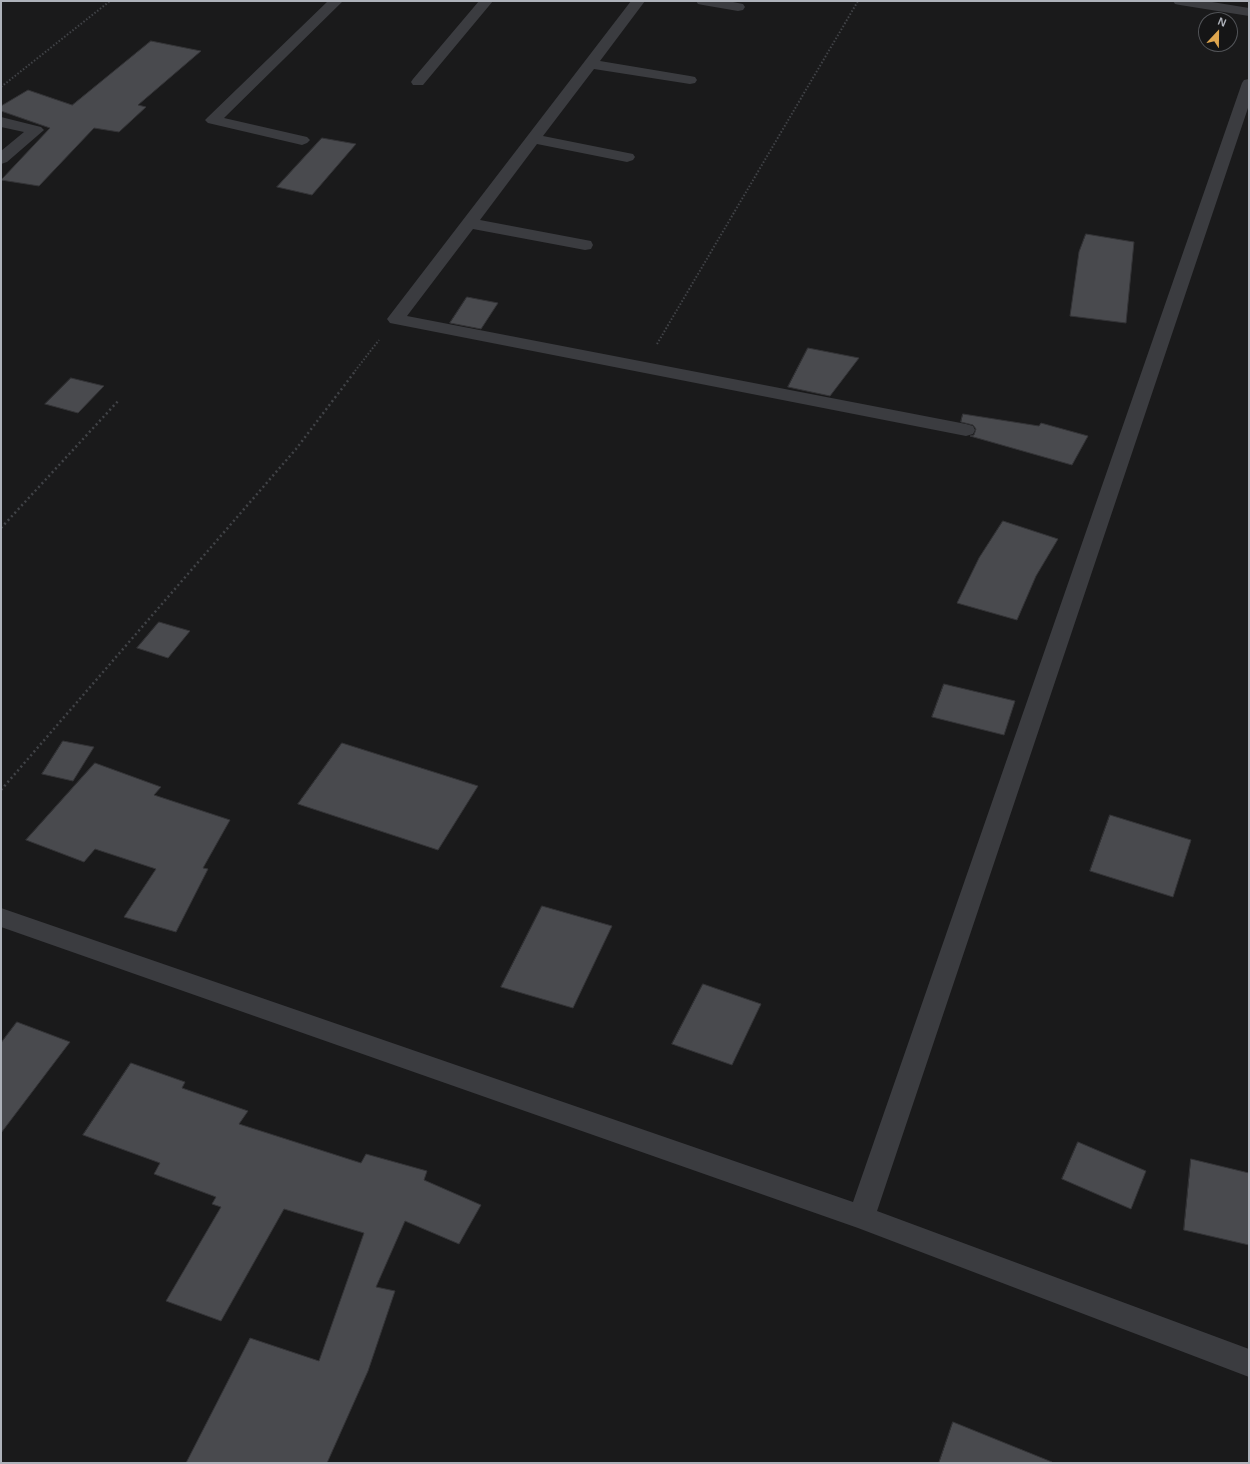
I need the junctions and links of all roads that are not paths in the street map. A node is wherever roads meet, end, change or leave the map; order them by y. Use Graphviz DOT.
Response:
graph roads {
  1 [pos="336,1"];
  2 [pos="486,1"];
  3 [pos="638,1"];
  4 [pos="703,1"];
  5 [pos="1180,1"];
  6 [pos="738,7"];
  7 [pos="1249,12"];
  8 [pos="590,64"];
  9 [pos="690,80"];
  10 [pos="418,82"];
  11 [pos="1249,83"];
  12 [pos="1,122"];
  13 [pos="533,139"];
  14 [pos="302,140"];
  15 [pos="627,157"];
  16 [pos="1,159"];
  17 [pos="469,223"];
  18 [pos="585,245"];
  19 [pos="966,430"];
  20 [pos="1,917"];
  21 [pos="861,1217"];
  22 [pos="1249,1363"];
  1 -- 14 [label="street"];
  2 -- 10 [label="street"];
  3 -- 8 [label="street"];
  4 -- 6 [label="street"];
  5 -- 7 [label="street"];
  8 -- 9 [label="street"];
  8 -- 13 [label="street"];
  11 -- 21 [label="street"];
  12 -- 16 [label="street"];
  13 -- 15 [label="street"];
  13 -- 17 [label="street"];
  17 -- 18 [label="street"];
  17 -- 19 [label="street"];
  20 -- 21 [label="street"];
  21 -- 22 [label="street"];
}
